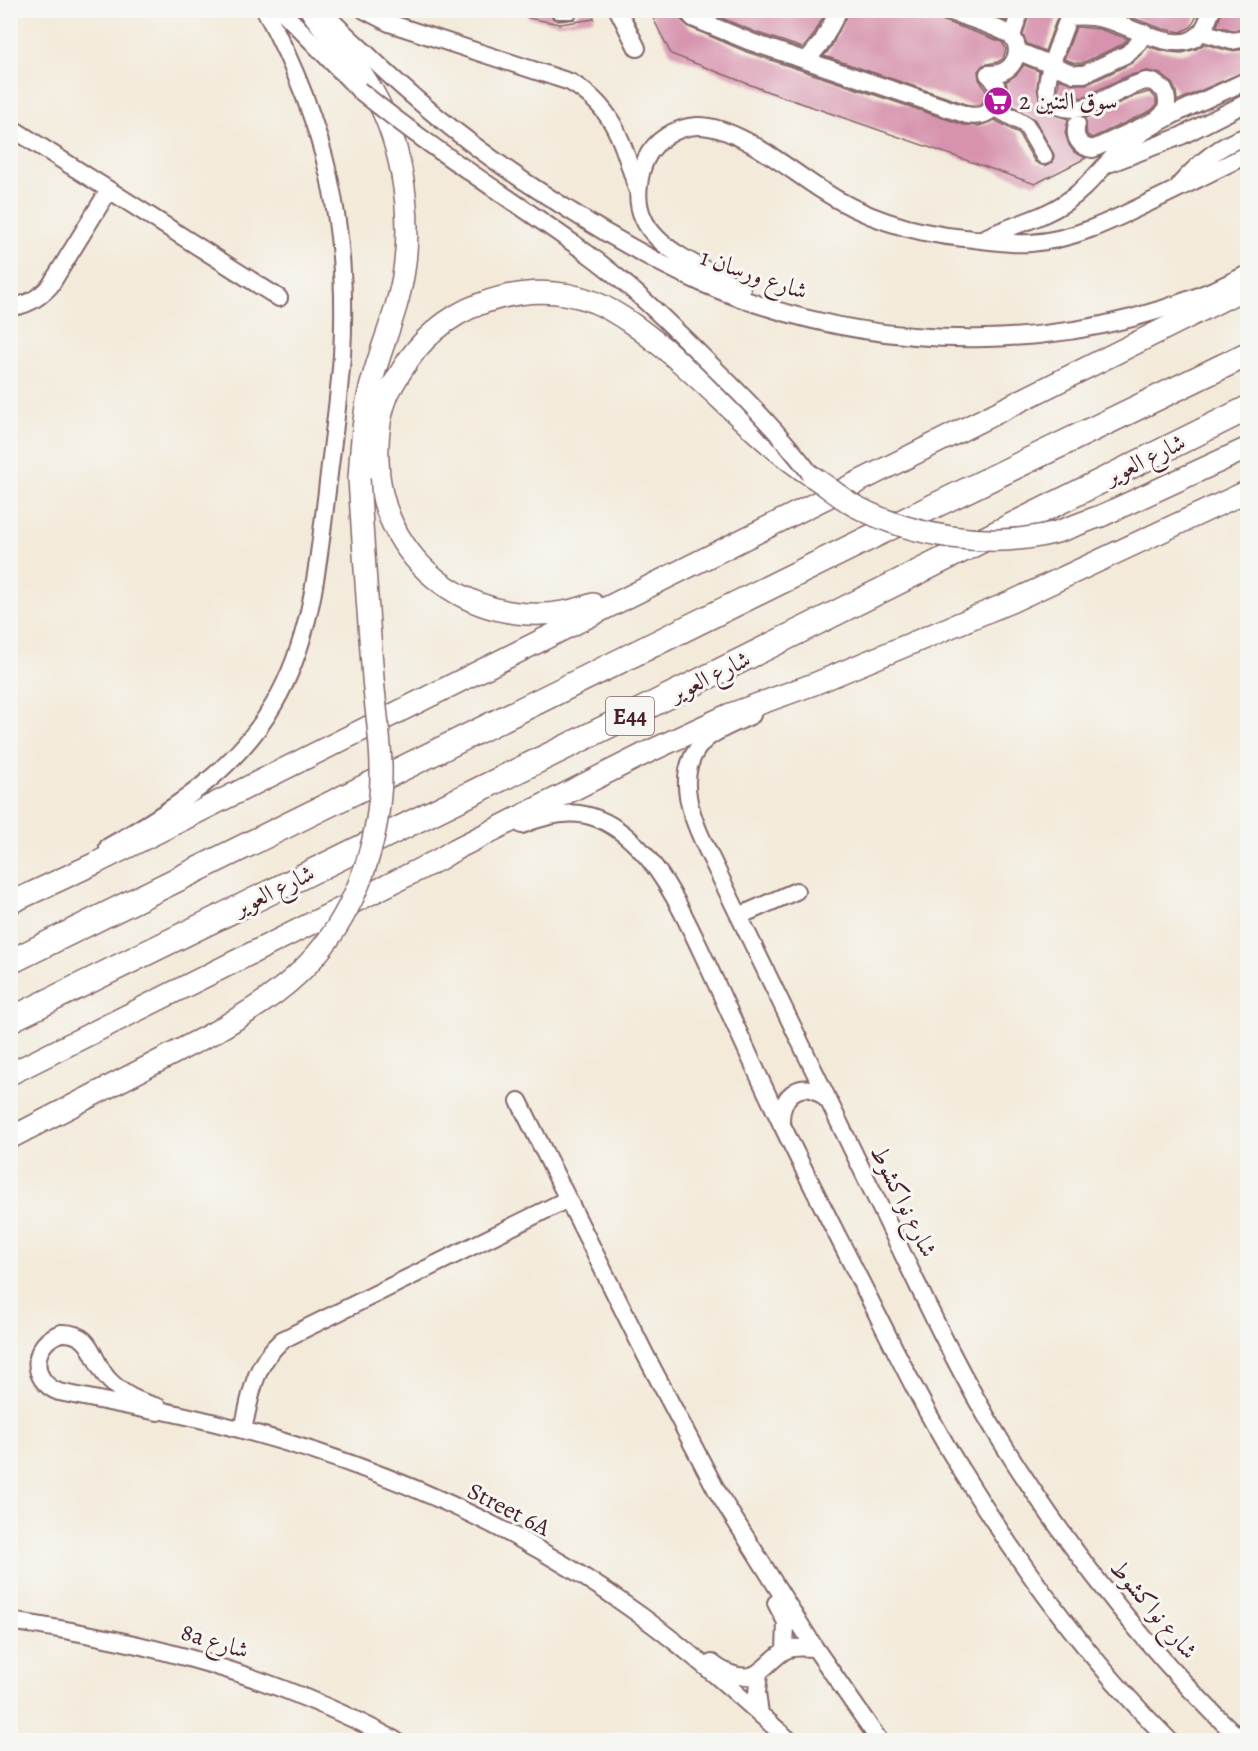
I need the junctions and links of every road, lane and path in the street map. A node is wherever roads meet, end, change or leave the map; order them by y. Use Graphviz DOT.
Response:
graph roads {
  1 [pos="265,10"];
  2 [pos="281,10"];
  3 [pos="311,10"];
  4 [pos="322,10"];
  5 [pos="364,10"];
  6 [pos="559,10"];
  7 [pos="570,10"];
  8 [pos="618,10"];
  9 [pos="686,10"];
  10 [pos="839,10"];
  11 [pos="946,10"];
  12 [pos="1020,10"];
  13 [pos="1212,10"];
  14 [pos="1070,14"];
  15 [pos="1202,32"];
  16 [pos="1145,33"];
  17 [pos="1248,38"];
  18 [pos="1015,44"];
  19 [pos="637,48"];
  20 [pos="806,61"];
  21 [pos="1052,66"];
  22 [pos="1248,80"];
  23 [pos="1248,102"];
  24 [pos="994,107"];
  25 [pos="1216,117"];
  26 [pos="1077,124"];
  27 [pos="10,127"];
  28 [pos="1248,136"];
  29 [pos="1230,144"];
  30 [pos="1248,154"];
  31 [pos="1044,156"];
  32 [pos="1105,166"];
  33 [pos="109,190"];
  34 [pos="1174,191"];
  35 [pos="638,192"];
  36 [pos="981,240"];
  37 [pos="1248,274"];
  38 [pos="1248,287"];
  39 [pos="279,298"];
  40 [pos="765,306"];
  41 [pos="10,307"];
  42 [pos="1248,354"];
  43 [pos="1248,408"];
  44 [pos="1248,448"];
  45 [pos="813,477"];
  46 [pos="1248,492"];
  47 [pos="667,577"];
  48 [pos="814,684"];
  49 [pos="438,860"];
  50 [pos="796,891"];
  51 [pos="14,901"];
  52 [pos="739,916"];
  53 [pos="10,962"];
  54 [pos="10,1020"];
  55 [pos="10,1074"];
  56 [pos="519,1101"];
  57 [pos="831,1104"];
  58 [pos="782,1124"];
  59 [pos="10,1138"];
  60 [pos="568,1198"];
  61 [pos="159,1410"];
  62 [pos="243,1430"];
  63 [pos="761,1561"];
  64 [pos="10,1621"];
  65 [pos="675,1642"];
  66 [pos="815,1648"];
  67 [pos="785,1650"];
  68 [pos="759,1673"];
  69 [pos="760,1714"];
  70 [pos="395,1740"];
  71 [pos="789,1740"];
  72 [pos="879,1740"];
  73 [pos="1169,1740"];
  74 [pos="1241,1740"];
  1 -- 51 [label="street"];
  2 -- 45 [label="street, bridge"];
  3 -- 59 [label="main road, bridge"];
  4 -- 40 [label="street, شارع ورسان 1"];
  5 -- 35 [label="street"];
  6 -- 7 [label="street"];
  8 -- 19 [label="street"];
  9 -- 20 [label="street"];
  10 -- 20 [label="street"];
  11 -- 18 [label="street"];
  12 -- 18 [label="street"];
  13 -- 15 [label="street"];
  14 -- 16 [label="street"];
  14 -- 21 [label="street"];
  15 -- 16 [label="street"];
  15 -- 17 [label="street"];
  16 -- 21 [label="street"];
  18 -- 21 [label="street"];
  18 -- 24 [label="street"];
  20 -- 24 [label="street"];
  21 -- 26 [label="street"];
  22 -- 32 [label="street"];
  23 -- 25 [label="street"];
  24 -- 31 [label="street"];
  25 -- 29 [label="street"];
  25 -- 32 [label="street"];
  27 -- 33 [label="street"];
  28 -- 29 [label="street"];
  29 -- 34 [label="street"];
  30 -- 34 [label="street"];
  32 -- 36 [label="street"];
  33 -- 39 [label="street"];
  33 -- 41 [label="street"];
  34 -- 36 [label="street"];
  35 -- 36 [label="street"];
  35 -- 40 [label="street"];
  37 -- 40 [label="street, شارع ورسان 1"];
  38 -- 47 [label="main road"];
  42 -- 53 [label="highway, شارع العوير / E44"];
  43 -- 54 [label="highway, شارع العوير / E44"];
  44 -- 45 [label="main road, bridge"];
  45 -- 47 [label="main road, bridge"];
  46 -- 48 [label="main road"];
  47 -- 51 [label="main road"];
  48 -- 49 [label="main road"];
  48 -- 52 [label="street, شارع نواكشوط"];
  49 -- 55 [label="main road"];
  49 -- 58 [label="street"];
  50 -- 52 [label="street"];
  52 -- 57 [label="street, شارع نواكشوط"];
  56 -- 60 [label="street"];
  57 -- 58 [label="street"];
  57 -- 74 [label="street, شارع نواكشوط"];
  58 -- 73 [label="street"];
  60 -- 62 [label="street"];
  60 -- 63 [label="street"];
  61 -- 61 [label="street, Street 6A"];
  61 -- 62 [label="street, Street 6A"];
  62 -- 65 [label="street, Street 6A"];
  63 -- 66 [label="street"];
  63 -- 67 [label="street"];
  64 -- 70 [label="street, 8a شارع"];
  65 -- 68 [label="street"];
  65 -- 69 [label="street, Street 6A"];
  66 -- 67 [label="street"];
  66 -- 72 [label="street"];
  67 -- 68 [label="street"];
  68 -- 69 [label="street"];
  69 -- 71 [label="street, Street 6A"];
}
